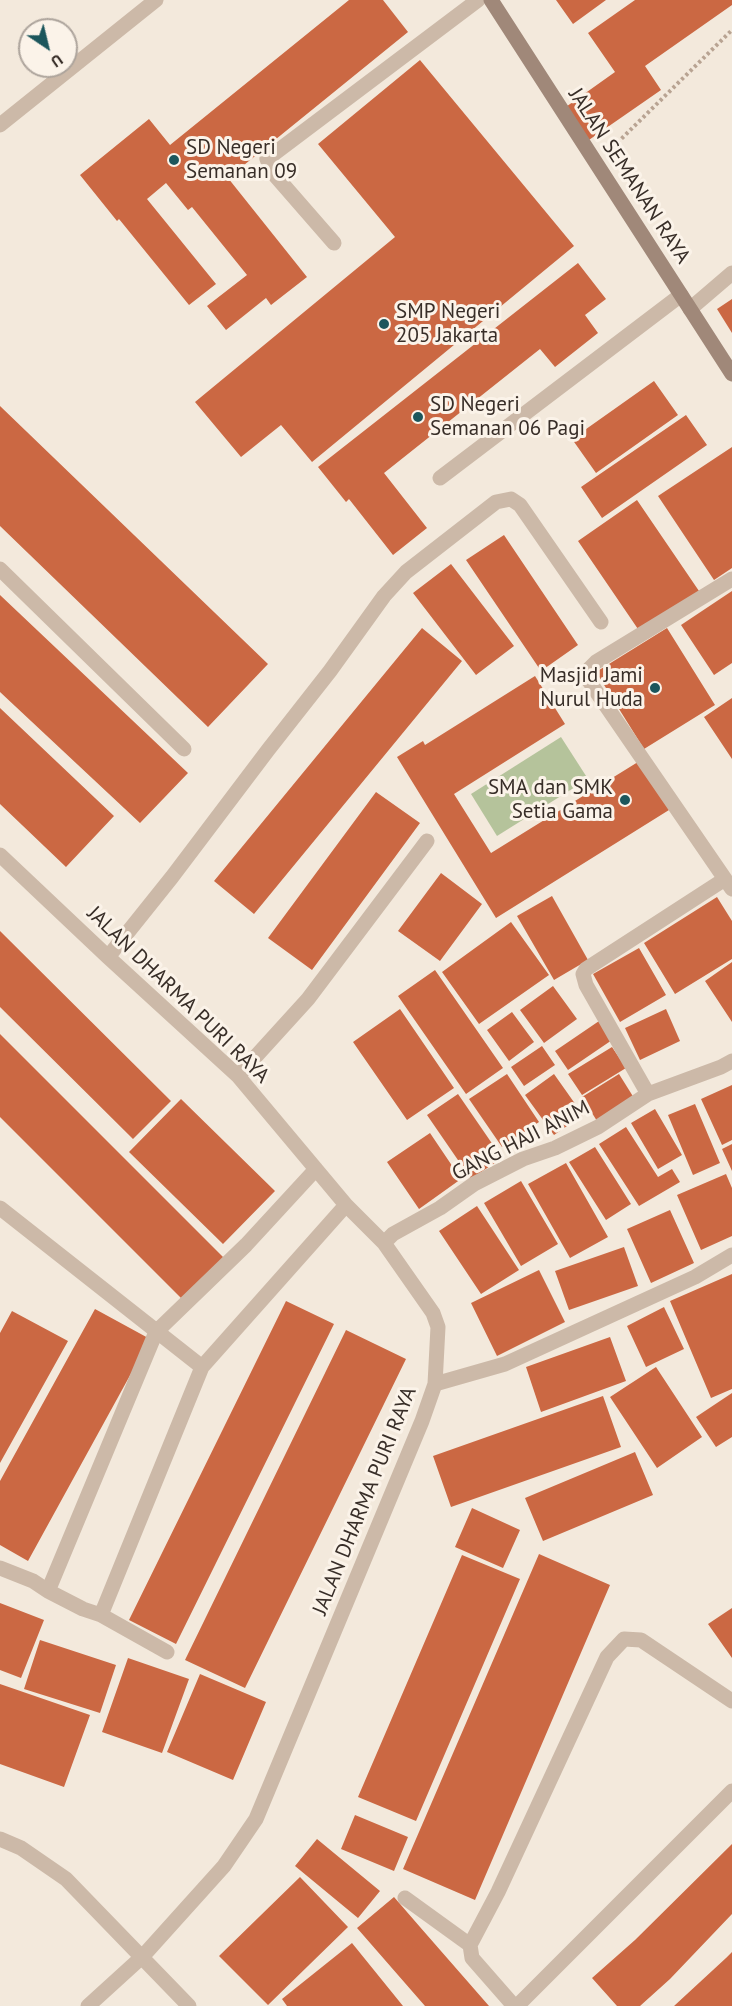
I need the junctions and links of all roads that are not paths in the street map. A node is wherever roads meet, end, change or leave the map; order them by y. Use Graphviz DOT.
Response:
graph roads {
  1 [pos="156,0"];
  2 [pos="478,0"];
  3 [pos="491,0"];
  4 [pos="0,125"];
  5 [pos="334,243"];
  6 [pos="732,273"];
  7 [pos="681,295"];
  8 [pos="690,309"];
  9 [pos="732,374"];
  10 [pos="440,478"];
  11 [pos="0,569"];
  12 [pos="732,579"];
  13 [pos="601,622"];
  14 [pos="184,749"];
  15 [pos="427,841"];
  16 [pos="0,855"];
  17 [pos="729,884"];
  18 [pos="108,957"];
  19 [pos="732,1061"];
  20 [pos="238,1076"];
  21 [pos="648,1094"];
  22 [pos="316,1169"];
  23 [pos="346,1205"];
  24 [pos="0,1208"];
  25 [pos="384,1243"];
  26 [pos="732,1256"];
  27 [pos="156,1332"];
  28 [pos="202,1367"];
  29 [pos="435,1384"];
  30 [pos="0,1568"];
  31 [pos="48,1592"];
  32 [pos="101,1615"];
  33 [pos="167,1652"];
  34 [pos="732,1701"];
  35 [pos="732,1791"];
  36 [pos="0,1839"];
  37 [pos="405,1898"];
  38 [pos="470,1944"];
  39 [pos="143,1956"];
  40 [pos="88,2006"];
  41 [pos="189,2006"];
  42 [pos="516,2006"];
  1 -- 4 [label="street"];
  2 -- 5 [label="street"];
  3 -- 7 [label="street, JALAN SEMANAN RAYA"];
  6 -- 8 [label="street"];
  7 -- 8 [label="street, JALAN SEMANAN RAYA"];
  7 -- 10 [label="street"];
  8 -- 9 [label="street, JALAN SEMANAN RAYA"];
  11 -- 14 [label="street"];
  12 -- 17 [label="street"];
  13 -- 18 [label="street"];
  15 -- 20 [label="street"];
  16 -- 18 [label="street, JALAN DHARMA PURI RAYA"];
  17 -- 21 [label="street"];
  18 -- 20 [label="street, JALAN DHARMA PURI RAYA"];
  19 -- 21 [label="street, GANG HAJI ANIM"];
  20 -- 22 [label="street, JALAN DHARMA PURI RAYA"];
  21 -- 25 [label="street, GANG HAJI ANIM"];
  22 -- 23 [label="street, JALAN DHARMA PURI RAYA"];
  22 -- 27 [label="street"];
  23 -- 25 [label="street, JALAN DHARMA PURI RAYA"];
  23 -- 28 [label="street"];
  24 -- 27 [label="street"];
  25 -- 29 [label="street, JALAN DHARMA PURI RAYA"];
  26 -- 29 [label="street"];
  27 -- 28 [label="street"];
  27 -- 31 [label="street"];
  28 -- 32 [label="street"];
  29 -- 39 [label="street, JALAN DHARMA PURI RAYA"];
  30 -- 31 [label="street"];
  31 -- 32 [label="street"];
  32 -- 33 [label="street"];
  34 -- 38 [label="street"];
  35 -- 42 [label="street"];
  36 -- 39 [label="street"];
  37 -- 38 [label="street"];
  38 -- 42 [label="street"];
  39 -- 40 [label="street, JALAN DHARMA PURI RAYA"];
  39 -- 41 [label="street"];
}
